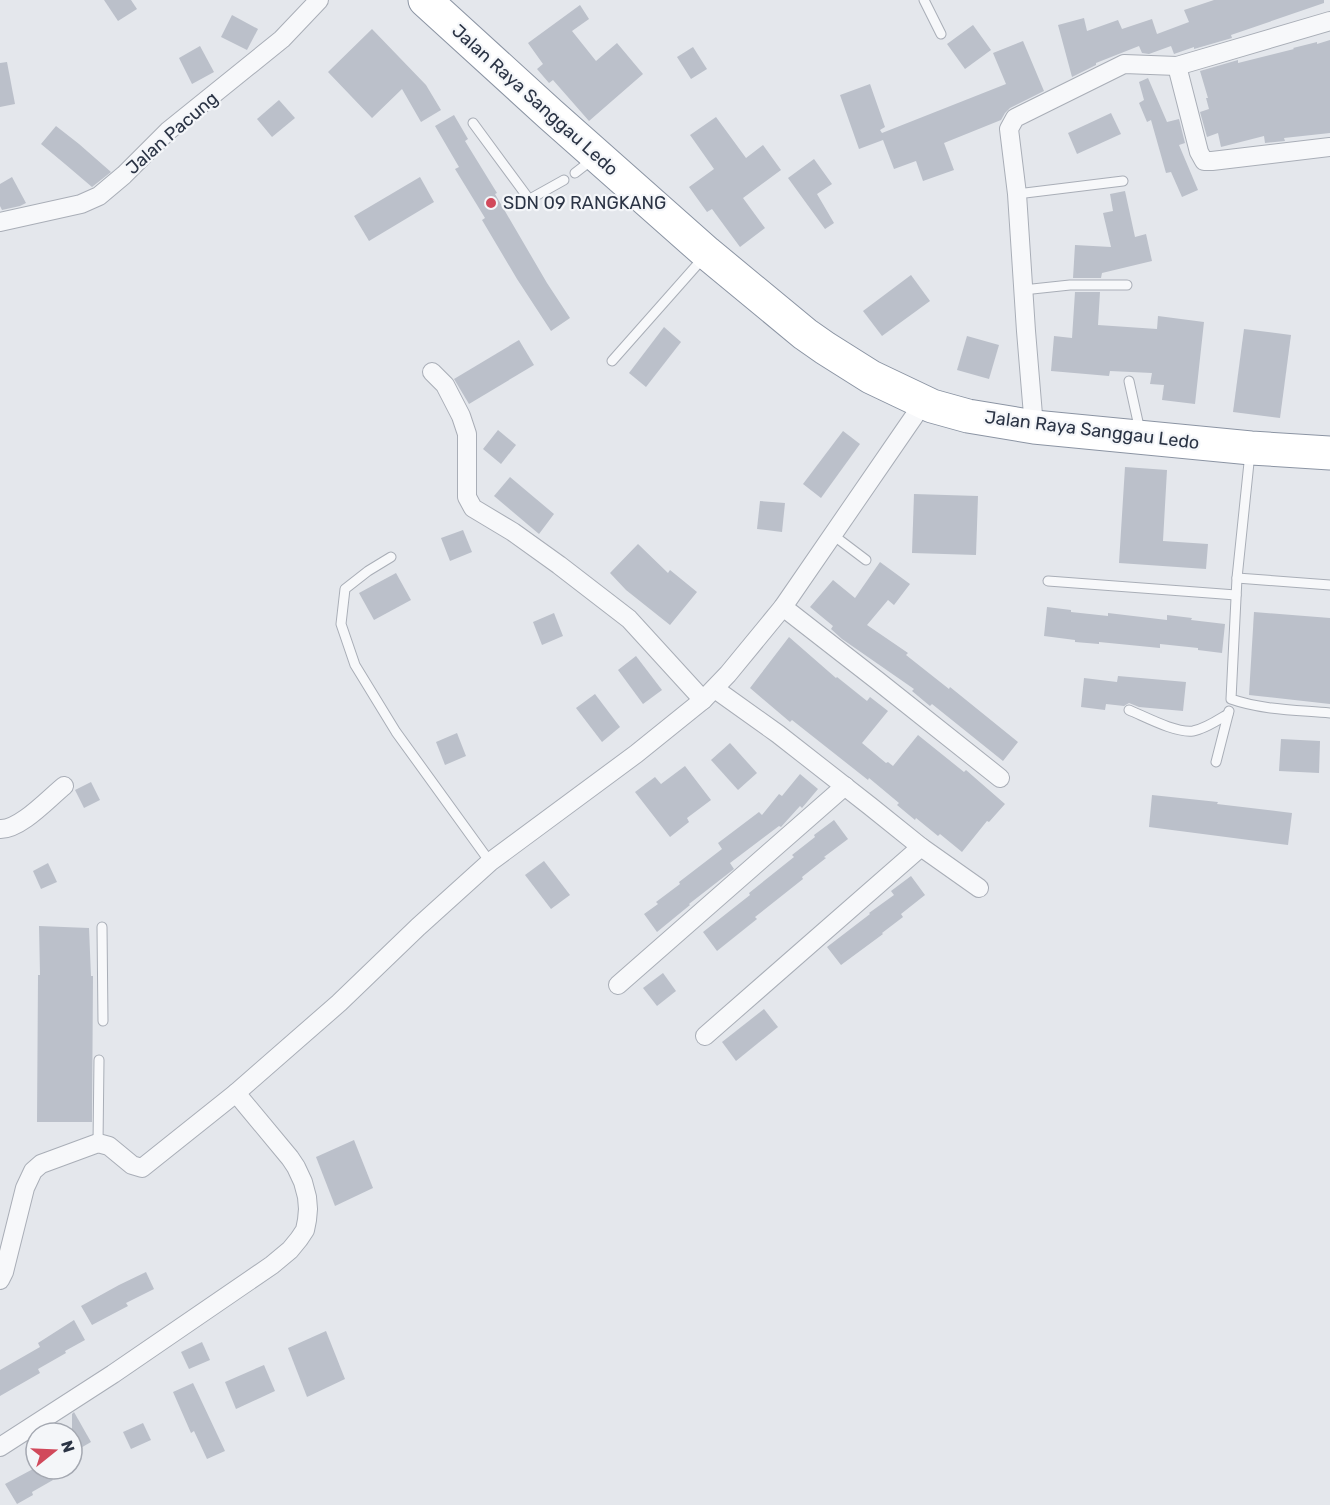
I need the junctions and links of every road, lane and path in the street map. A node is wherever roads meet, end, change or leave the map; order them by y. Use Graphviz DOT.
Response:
graph roads {
  1 [pos="319,0"];
  2 [pos="425,0"];
  3 [pos="924,0"];
  4 [pos="1330,21"];
  5 [pos="941,34"];
  6 [pos="1178,66"];
  7 [pos="473,123"];
  8 [pos="1330,147"];
  9 [pos="564,180"];
  10 [pos="1123,181"];
  11 [pos="1017,194"];
  12 [pos="0,222"];
  13 [pos="707,253"];
  14 [pos="1126,285"];
  15 [pos="1023,290"];
  16 [pos="612,361"];
  17 [pos="432,372"];
  18 [pos="1130,381"];
  19 [pos="924,402"];
  20 [pos="1034,427"];
  21 [pos="1142,437"];
  22 [pos="1251,448"];
  23 [pos="1330,453"];
  24 [pos="833,534"];
  25 [pos="392,557"];
  26 [pos="866,560"];
  27 [pos="1237,578"];
  28 [pos="1048,581"];
  29 [pos="1330,585"];
  30 [pos="1236,595"];
  31 [pos="783,607"];
  32 [pos="709,694"];
  33 [pos="1231,699"];
  34 [pos="1130,710"];
  35 [pos="1330,713"];
  36 [pos="1228,714"];
  37 [pos="1216,762"];
  38 [pos="1000,778"];
  39 [pos="64,786"];
  40 [pos="845,786"];
  41 [pos="0,829"];
  42 [pos="921,847"];
  43 [pos="490,862"];
  44 [pos="979,888"];
  45 [pos="102,927"];
  46 [pos="618,985"];
  47 [pos="103,1021"];
  48 [pos="705,1036"];
  49 [pos="99,1060"];
  50 [pos="236,1093"];
  51 [pos="98,1143"];
  52 [pos="0,1280"];
  53 [pos="0,1447"];
  1 -- 12 [label="street, Jalan Pacung"];
  2 -- 13 [label="highway, Jalan Raya Sanggau Ledo"];
  3 -- 5 [label="lane"];
  4 -- 6 [label="street"];
  6 -- 8 [label="street"];
  6 -- 11 [label="street"];
  7 -- 9 [label="lane"];
  10 -- 11 [label="lane"];
  11 -- 15 [label="street"];
  13 -- 16 [label="lane"];
  13 -- 19 [label="highway, Jalan Raya Sanggau Ledo"];
  14 -- 15 [label="lane"];
  15 -- 20 [label="street"];
  17 -- 32 [label="street"];
  18 -- 21 [label="lane"];
  19 -- 20 [label="highway, Jalan Raya Sanggau Ledo"];
  19 -- 24 [label="street"];
  20 -- 21 [label="highway, Jalan Raya Sanggau Ledo"];
  21 -- 22 [label="highway, Jalan Raya Sanggau Ledo"];
  22 -- 23 [label="highway, Jalan Raya Sanggau Ledo"];
  22 -- 27 [label="lane"];
  24 -- 26 [label="lane"];
  24 -- 31 [label="street"];
  25 -- 43 [label="lane"];
  27 -- 29 [label="lane"];
  27 -- 30 [label="lane"];
  28 -- 30 [label="lane"];
  30 -- 33 [label="lane"];
  31 -- 32 [label="street"];
  31 -- 38 [label="street"];
  32 -- 40 [label="street"];
  32 -- 43 [label="street"];
  33 -- 35 [label="lane"];
  33 -- 36 [label="lane"];
  34 -- 36 [label="lane"];
  36 -- 37 [label="lane"];
  39 -- 41 [label="street"];
  40 -- 42 [label="street"];
  40 -- 46 [label="street"];
  42 -- 44 [label="street"];
  42 -- 48 [label="street"];
  43 -- 50 [label="street"];
  45 -- 47 [label="lane"];
  49 -- 51 [label="lane"];
  50 -- 51 [label="street"];
  50 -- 53 [label="street"];
  51 -- 52 [label="street"];
}
